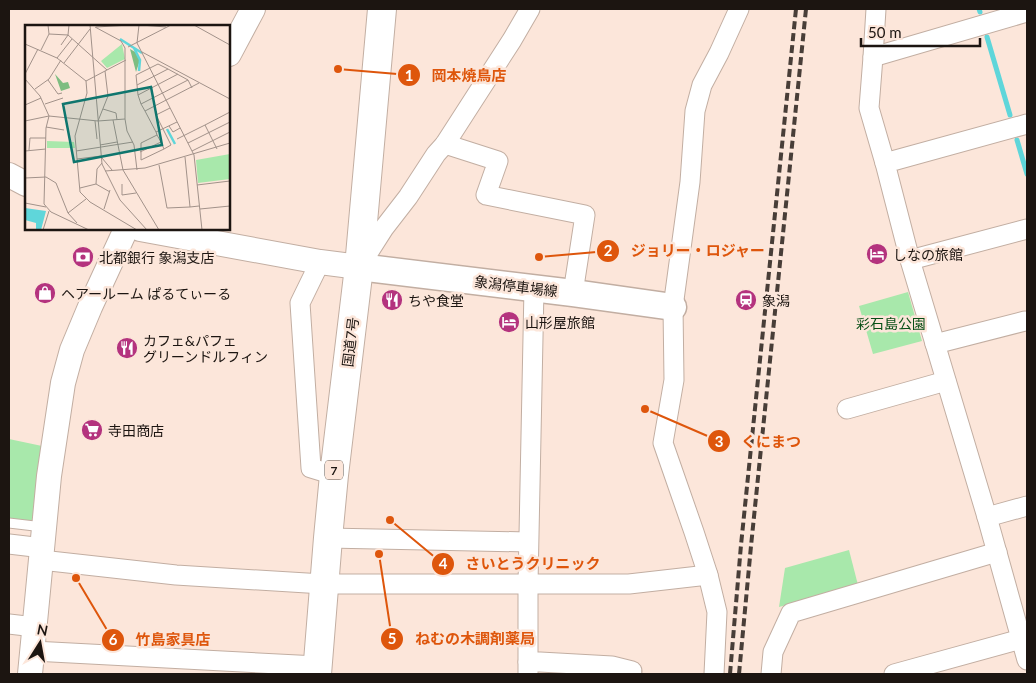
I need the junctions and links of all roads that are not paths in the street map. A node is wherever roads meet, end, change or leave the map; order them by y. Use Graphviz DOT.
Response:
graph roads {
  1 [pos="253,9"];
  2 [pos="382,9"];
  3 [pos="530,9"];
  4 [pos="739,9"];
  5 [pos="876,9"];
  6 [pos="1027,12"];
  7 [pos="230,52"];
  8 [pos="873,57"];
  9 [pos="1027,124"];
  10 [pos="445,144"];
  11 [pos="885,163"];
  12 [pos="9,175"];
  13 [pos="25,183"];
  14 [pos="1027,229"];
  15 [pos="126,230"];
  16 [pos="145,230"];
  17 [pos="910,260"];
  18 [pos="320,262"];
  19 [pos="359,267"];
  20 [pos="534,288"];
  21 [pos="573,293"];
  22 [pos="673,307"];
  23 [pos="1026,324"];
  24 [pos="935,344"];
  25 [pos="946,381"];
  26 [pos="847,409"];
  27 [pos="334,475"];
  28 [pos="1027,506"];
  29 [pos="987,517"];
  30 [pos="9,523"];
  31 [pos="328,538"];
  32 [pos="528,542"];
  33 [pos="9,544"];
  34 [pos="43,545"];
  35 [pos="997,552"];
  36 [pos="708,575"];
  37 [pos="323,584"];
  38 [pos="528,584"];
  39 [pos="9,624"];
  40 [pos="35,627"];
  41 [pos="1021,639"];
  42 [pos="32,651"];
  43 [pos="1027,660"];
  44 [pos="528,668"];
  45 [pos="317,670"];
  46 [pos="632,671"];
  47 [pos="30,674"];
  48 [pos="714,674"];
  49 [pos="771,674"];
  50 [pos="894,674"];
  1 -- 7 [label="street"];
  2 -- 19 [label="highway, 国道7号 / 7"];
  3 -- 10 [label="street"];
  4 -- 22 [label="street"];
  5 -- 8 [label="street"];
  6 -- 8 [label="street"];
  8 -- 11 [label="street"];
  9 -- 11 [label="street"];
  10 -- 19 [label="street"];
  10 -- 21 [label="street"];
  11 -- 17 [label="street"];
  12 -- 13 [label="street"];
  14 -- 17 [label="street"];
  15 -- 34 [label="street"];
  16 -- 18 [label="street"];
  17 -- 24 [label="street"];
  18 -- 19 [label="street"];
  18 -- 27 [label="street"];
  19 -- 20 [label="main road, 象潟停車場線"];
  19 -- 27 [label="highway, 国道7号 / 7"];
  20 -- 21 [label="main road, 象潟停車場線"];
  20 -- 32 [label="street"];
  21 -- 22 [label="main road, 象潟停車場線"];
  22 -- 36 [label="street"];
  23 -- 24 [label="street"];
  24 -- 25 [label="street"];
  25 -- 26 [label="street"];
  25 -- 29 [label="street"];
  27 -- 31 [label="highway, 国道7号 / 7"];
  28 -- 29 [label="street"];
  29 -- 35 [label="street"];
  30 -- 34 [label="lane"];
  31 -- 32 [label="street"];
  31 -- 37 [label="highway, 国道7号 / 7"];
  32 -- 38 [label="street"];
  33 -- 34 [label="street"];
  34 -- 37 [label="street"];
  34 -- 40 [label="street"];
  35 -- 41 [label="street"];
  35 -- 49 [label="street"];
  36 -- 38 [label="street"];
  36 -- 48 [label="street"];
  37 -- 38 [label="street"];
  37 -- 45 [label="highway, 国道7号 / 7"];
  38 -- 44 [label="street"];
  39 -- 40 [label="street"];
  40 -- 42 [label="street"];
  41 -- 43 [label="street"];
  41 -- 50 [label="street"];
  42 -- 45 [label="street"];
  42 -- 47 [label="street"];
  44 -- 46 [label="street"];
}
